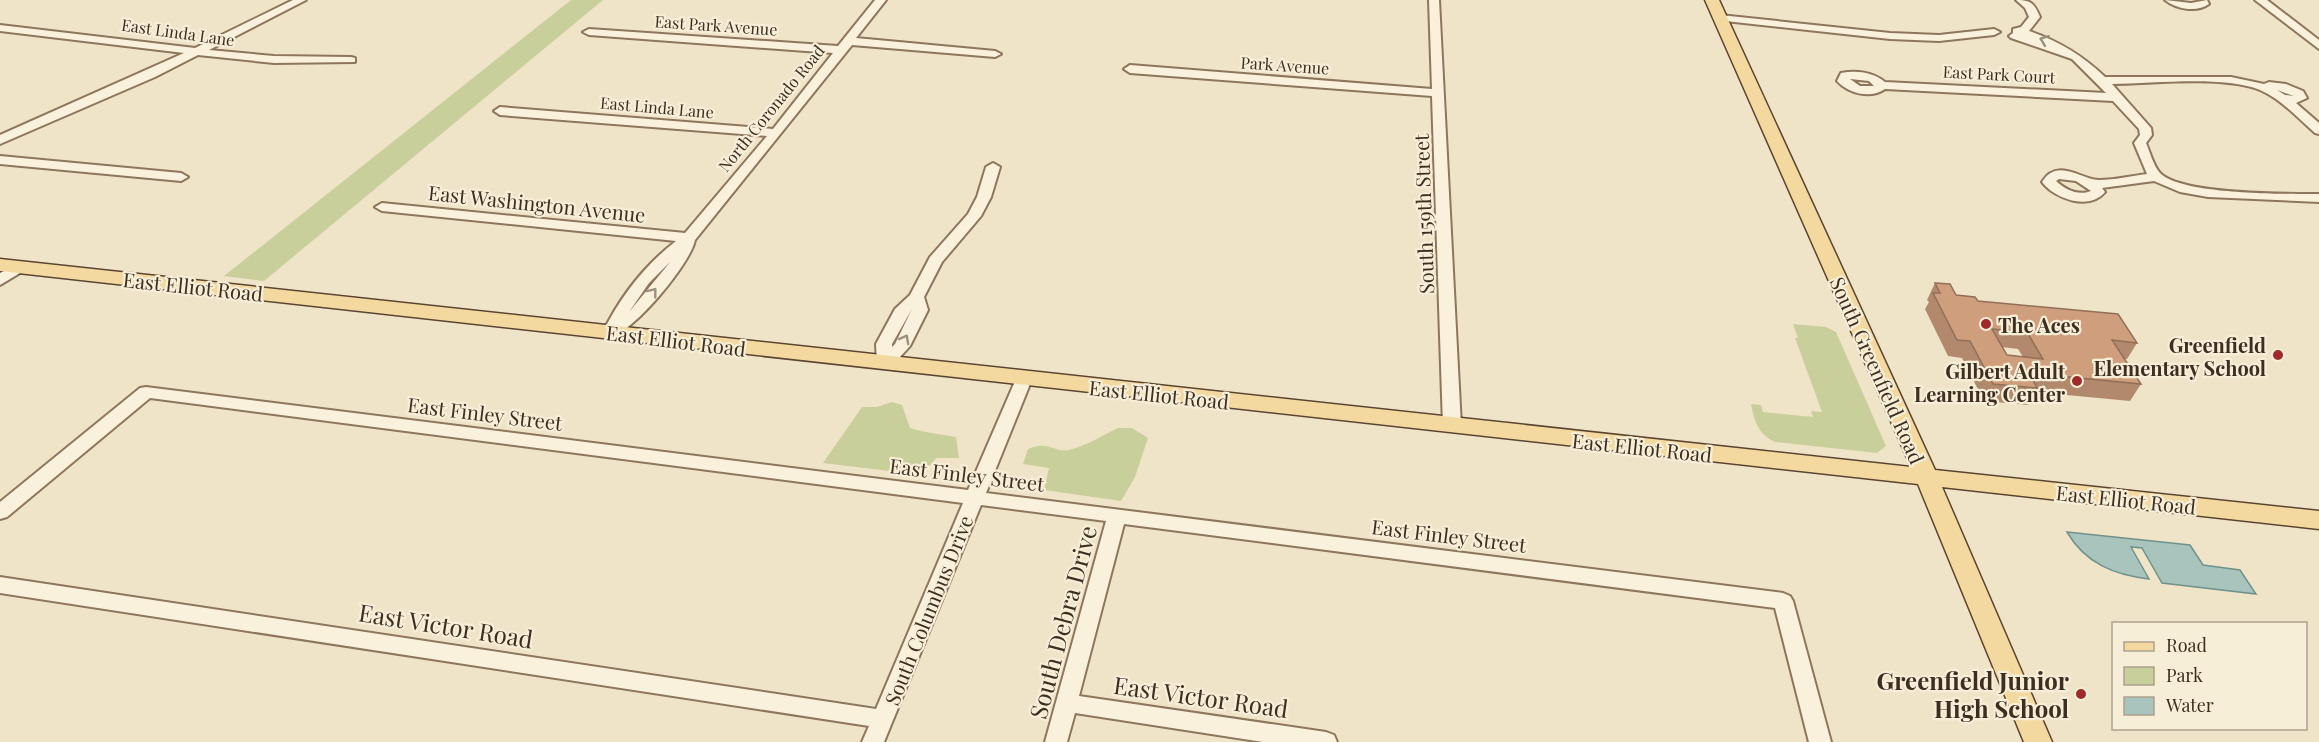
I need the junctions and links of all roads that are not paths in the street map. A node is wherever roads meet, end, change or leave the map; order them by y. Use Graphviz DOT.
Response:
graph roads {
  1 [pos="301,0"];
  2 [pos="880,0"];
  3 [pos="1434,0"];
  4 [pos="1712,0"];
  5 [pos="2012,0"];
  6 [pos="2021,0"];
  7 [pos="2170,0"];
  8 [pos="2202,0"];
  9 [pos="2260,0"];
  10 [pos="1722,22"];
  11 [pos="0,28"];
  12 [pos="2015,31"];
  13 [pos="589,32"];
  14 [pos="2304,34"];
  15 [pos="2319,35"];
  16 [pos="844,46"];
  17 [pos="2319,46"];
  18 [pos="197,51"];
  19 [pos="995,54"];
  20 [pos="351,60"];
  21 [pos="1130,69"];
  22 [pos="2104,81"];
  23 [pos="1881,86"];
  24 [pos="1438,93"];
  25 [pos="2115,97"];
  26 [pos="500,111"];
  27 [pos="2319,130"];
  28 [pos="776,133"];
  29 [pos="0,140"];
  30 [pos="0,160"];
  31 [pos="993,167"];
  32 [pos="181,177"];
  33 [pos="2156,177"];
  34 [pos="2094,185"];
  35 [pos="2319,198"];
  36 [pos="382,207"];
  37 [pos="689,238"];
  38 [pos="10,266"];
  39 [pos="0,280"];
  40 [pos="611,332"];
  41 [pos="885,363"];
  42 [pos="1024,379"];
  43 [pos="1452,426"];
  44 [pos="1927,478"];
  45 [pos="974,498"];
  46 [pos="0,512"];
  47 [pos="1117,516"];
  48 [pos="2319,520"];
  49 [pos="0,585"];
  50 [pos="1067,704"];
  51 [pos="884,719"];
  52 [pos="873,742"];
  53 [pos="1056,742"];
  54 [pos="1326,742"];
  55 [pos="1820,742"];
  56 [pos="2038,742"];
  1 -- 18 [label="street"];
  2 -- 16 [label="street, North Coronado Road"];
  3 -- 24 [label="street, South 159th Street"];
  4 -- 10 [label="main road, South Greenfield Road"];
  5 -- 12 [label="street"];
  6 -- 12 [label="street"];
  7 -- 8 [label="street"];
  9 -- 14 [label="street"];
  10 -- 12 [label="street"];
  10 -- 44 [label="main road, South Greenfield Road"];
  11 -- 18 [label="street, East Linda Lane"];
  12 -- 22 [label="street"];
  13 -- 16 [label="street, East Park Avenue"];
  14 -- 15 [label="street"];
  14 -- 17 [label="street"];
  16 -- 19 [label="street, East Park Avenue"];
  16 -- 28 [label="street, North Coronado Road"];
  18 -- 20 [label="street, East Linda Lane"];
  18 -- 29 [label="street"];
  21 -- 24 [label="street, Park Avenue"];
  22 -- 25 [label="street"];
  22 -- 27 [label="street"];
  23 -- 25 [label="street, East Park Court"];
  24 -- 43 [label="street, South 159th Street"];
  25 -- 33 [label="street"];
  26 -- 28 [label="street, East Linda Lane"];
  28 -- 37 [label="street, North Coronado Road"];
  30 -- 32 [label="street"];
  31 -- 41 [label="street"];
  33 -- 34 [label="street"];
  33 -- 35 [label="street"];
  36 -- 37 [label="street, East Washington Avenue"];
  37 -- 40 [label="street, North Coronado Road"];
  38 -- 39 [label="street"];
  38 -- 40 [label="main road, East Elliot Road"];
  40 -- 41 [label="main road, East Elliot Road"];
  41 -- 42 [label="main road, East Elliot Road"];
  42 -- 43 [label="main road, East Elliot Road"];
  42 -- 45 [label="street, South Columbus Drive"];
  43 -- 44 [label="main road, East Elliot Road"];
  44 -- 48 [label="main road, East Elliot Road"];
  44 -- 56 [label="main road, South Greenfield Road"];
  45 -- 46 [label="street, East Finley Street"];
  45 -- 47 [label="street, East Finley Street"];
  45 -- 51 [label="street, South Columbus Drive"];
  47 -- 50 [label="street, South Debra Drive"];
  47 -- 55 [label="street, East Finley Street"];
  49 -- 51 [label="street, East Victor Road"];
  50 -- 53 [label="street, South Debra Drive"];
  50 -- 54 [label="street, East Victor Road"];
  51 -- 52 [label="street, South Columbus Drive"];
}
